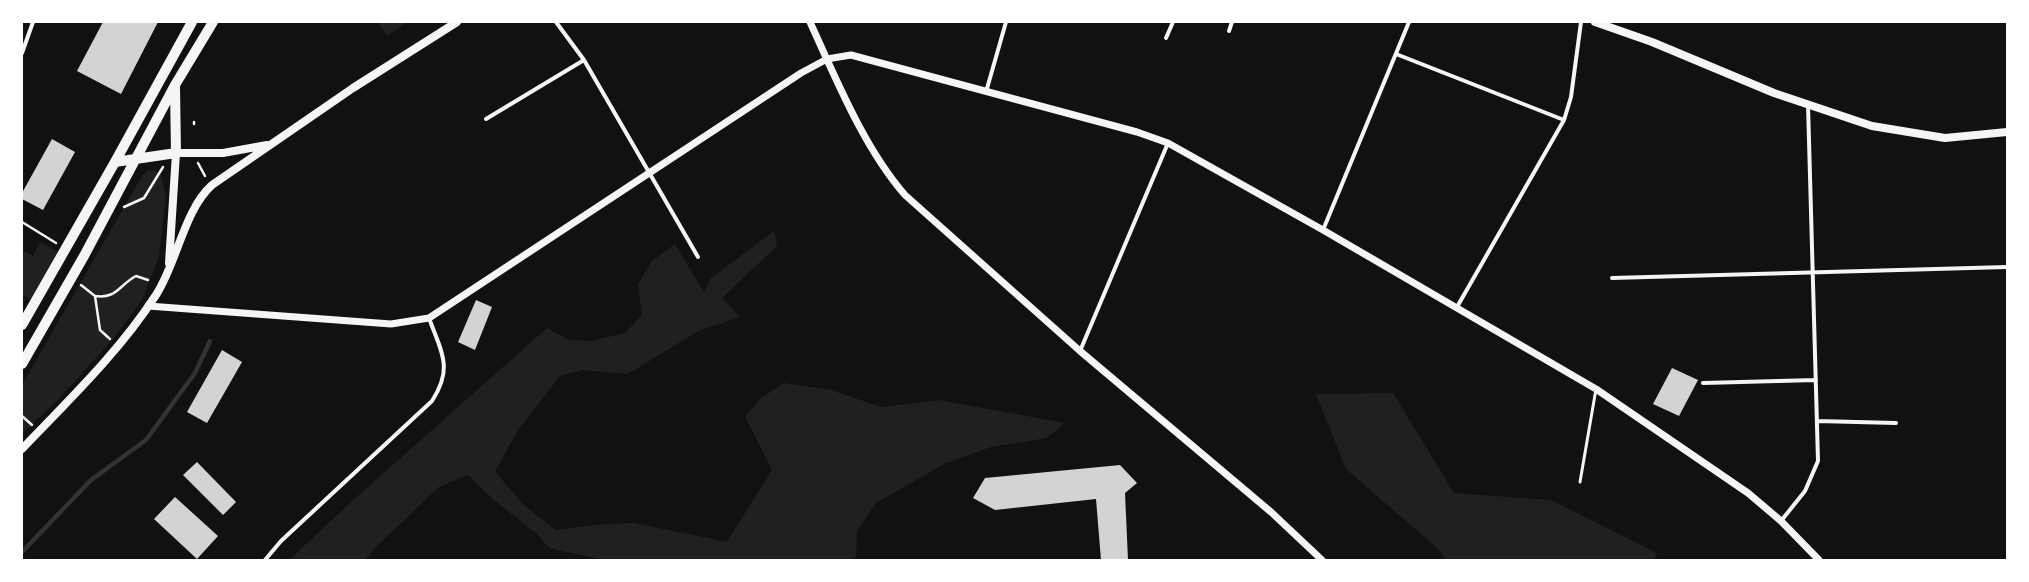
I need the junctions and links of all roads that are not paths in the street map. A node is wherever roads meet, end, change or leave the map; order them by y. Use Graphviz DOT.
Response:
graph roads {
  1 [pos="33,22"];
  2 [pos="192,22"];
  3 [pos="213,22"];
  4 [pos="457,22"];
  5 [pos="556,22"];
  6 [pos="810,22"];
  7 [pos="1006,22"];
  8 [pos="1173,22"];
  9 [pos="1232,22"];
  10 [pos="1409,22"];
  11 [pos="1581,22"];
  12 [pos="1595,22"];
  13 [pos="1229,31"];
  14 [pos="1166,38"];
  15 [pos="22,53"];
  16 [pos="1396,54"];
  17 [pos="827,59"];
  18 [pos="584,60"];
  19 [pos="175,85"];
  20 [pos="986,92"];
  21 [pos="1808,104"];
  22 [pos="486,119"];
  23 [pos="1564,120"];
  24 [pos="2007,132"];
  25 [pos="1168,143"];
  26 [pos="271,144"];
  27 [pos="176,152"];
  28 [pos="137,158"];
  29 [pos="115,162"];
  30 [pos="650,174"];
  31 [pos="1323,230"];
  32 [pos="698,257"];
  33 [pos="2007,267"];
  34 [pos="1813,274"];
  35 [pos="167,276"];
  36 [pos="1612,278"];
  37 [pos="148,306"];
  38 [pos="1457,307"];
  39 [pos="429,318"];
  40 [pos="22,325"];
  41 [pos="1080,351"];
  42 [pos="22,364"];
  43 [pos="1816,380"];
  44 [pos="1703,383"];
  45 [pos="1596,390"];
  46 [pos="1817,421"];
  47 [pos="1896,423"];
  48 [pos="22,449"];
  49 [pos="1580,482"];
  50 [pos="1781,521"];
  51 [pos="265,560"];
  52 [pos="1322,560"];
  53 [pos="1819,560"];
  1 -- 15 [label="street"];
  2 -- 29 [label="main road"];
  3 -- 19 [label="main road"];
  4 -- 26 [label="main road"];
  5 -- 18 [label="street"];
  6 -- 17 [label="street"];
  7 -- 20 [label="street"];
  8 -- 14 [label="street"];
  9 -- 13 [label="street"];
  10 -- 16 [label="street"];
  11 -- 23 [label="street"];
  12 -- 21 [label="main road"];
  16 -- 23 [label="street"];
  16 -- 31 [label="street"];
  17 -- 20 [label="street"];
  17 -- 30 [label="street"];
  17 -- 41 [label="street"];
  18 -- 22 [label="street"];
  18 -- 30 [label="street"];
  19 -- 27 [label="main road"];
  19 -- 28 [label="main road"];
  20 -- 25 [label="street"];
  21 -- 24 [label="main road"];
  21 -- 34 [label="street"];
  23 -- 38 [label="street"];
  25 -- 31 [label="street"];
  25 -- 41 [label="street"];
  26 -- 27 [label="main road"];
  26 -- 35 [label="main road"];
  27 -- 28 [label="main road"];
  27 -- 35 [label="main road"];
  28 -- 29 [label="main road"];
  28 -- 42 [label="main road"];
  29 -- 40 [label="main road"];
  30 -- 32 [label="street"];
  30 -- 39 [label="street"];
  31 -- 38 [label="street"];
  33 -- 34 [label="street"];
  34 -- 36 [label="street"];
  34 -- 43 [label="street"];
  35 -- 37 [label="main road"];
  37 -- 39 [label="street"];
  37 -- 48 [label="main road"];
  38 -- 45 [label="street"];
  39 -- 51 [label="street"];
  41 -- 52 [label="street"];
  43 -- 44 [label="street"];
  43 -- 46 [label="street"];
  45 -- 49 [label="lane"];
  45 -- 50 [label="street"];
  46 -- 47 [label="street"];
  46 -- 50 [label="street"];
  50 -- 53 [label="street"];
}
